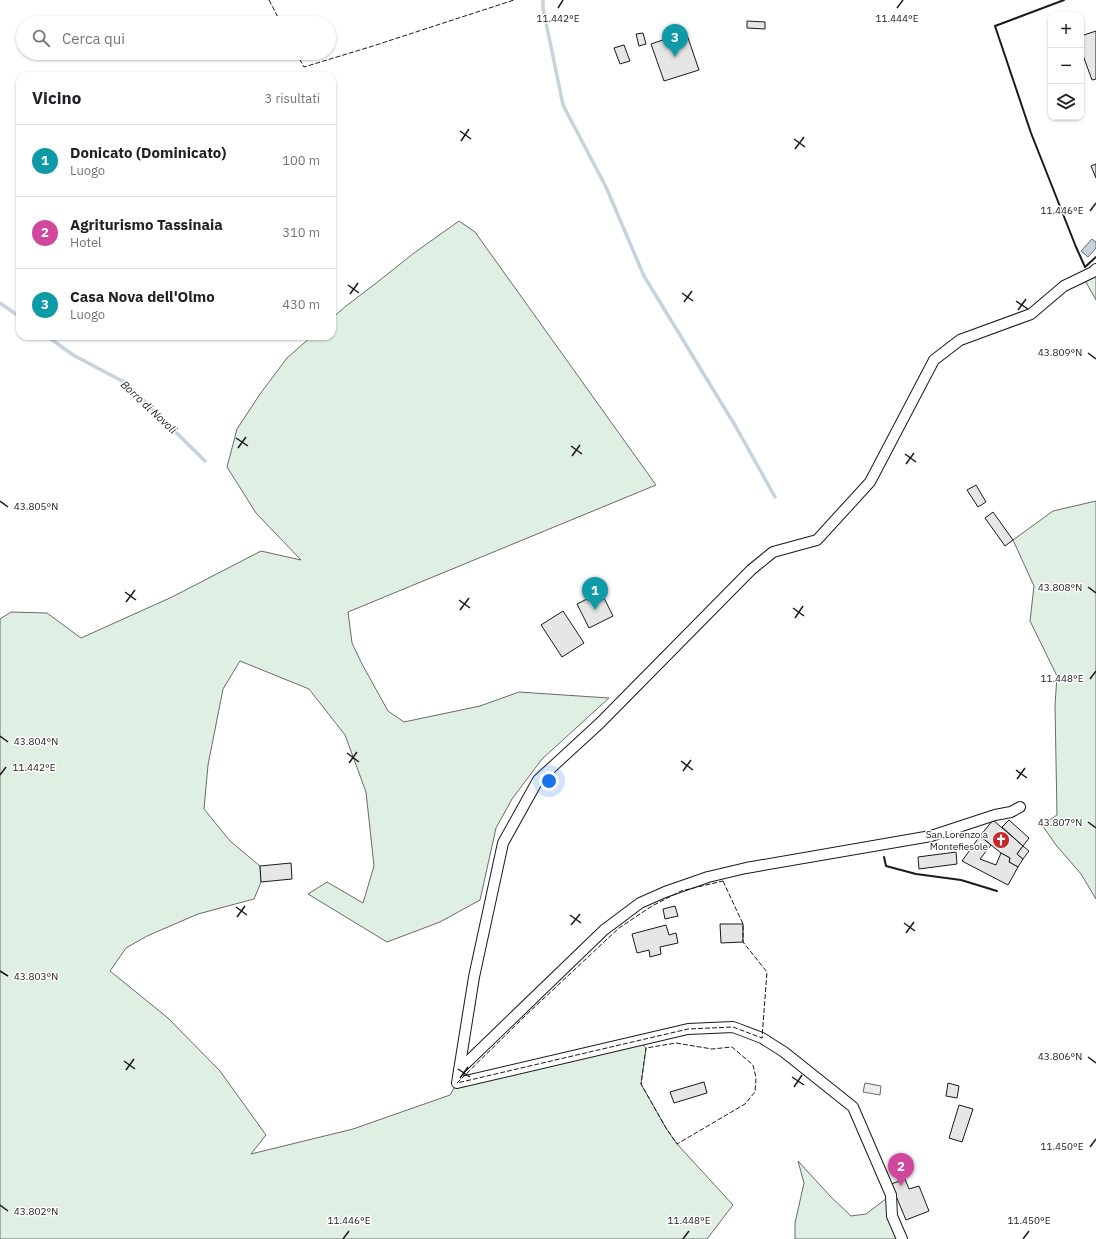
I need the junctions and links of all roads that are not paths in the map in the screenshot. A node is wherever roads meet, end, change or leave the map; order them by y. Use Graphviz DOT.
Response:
graph roads {
  1 [pos="1096,269"];
  2 [pos="1020,807"];
  3 [pos="459,1070"];
  4 [pos="902,1239"];
  1 -- 3 [label="street"];
  2 -- 3 [label="street"];
  3 -- 4 [label="street"];
}
